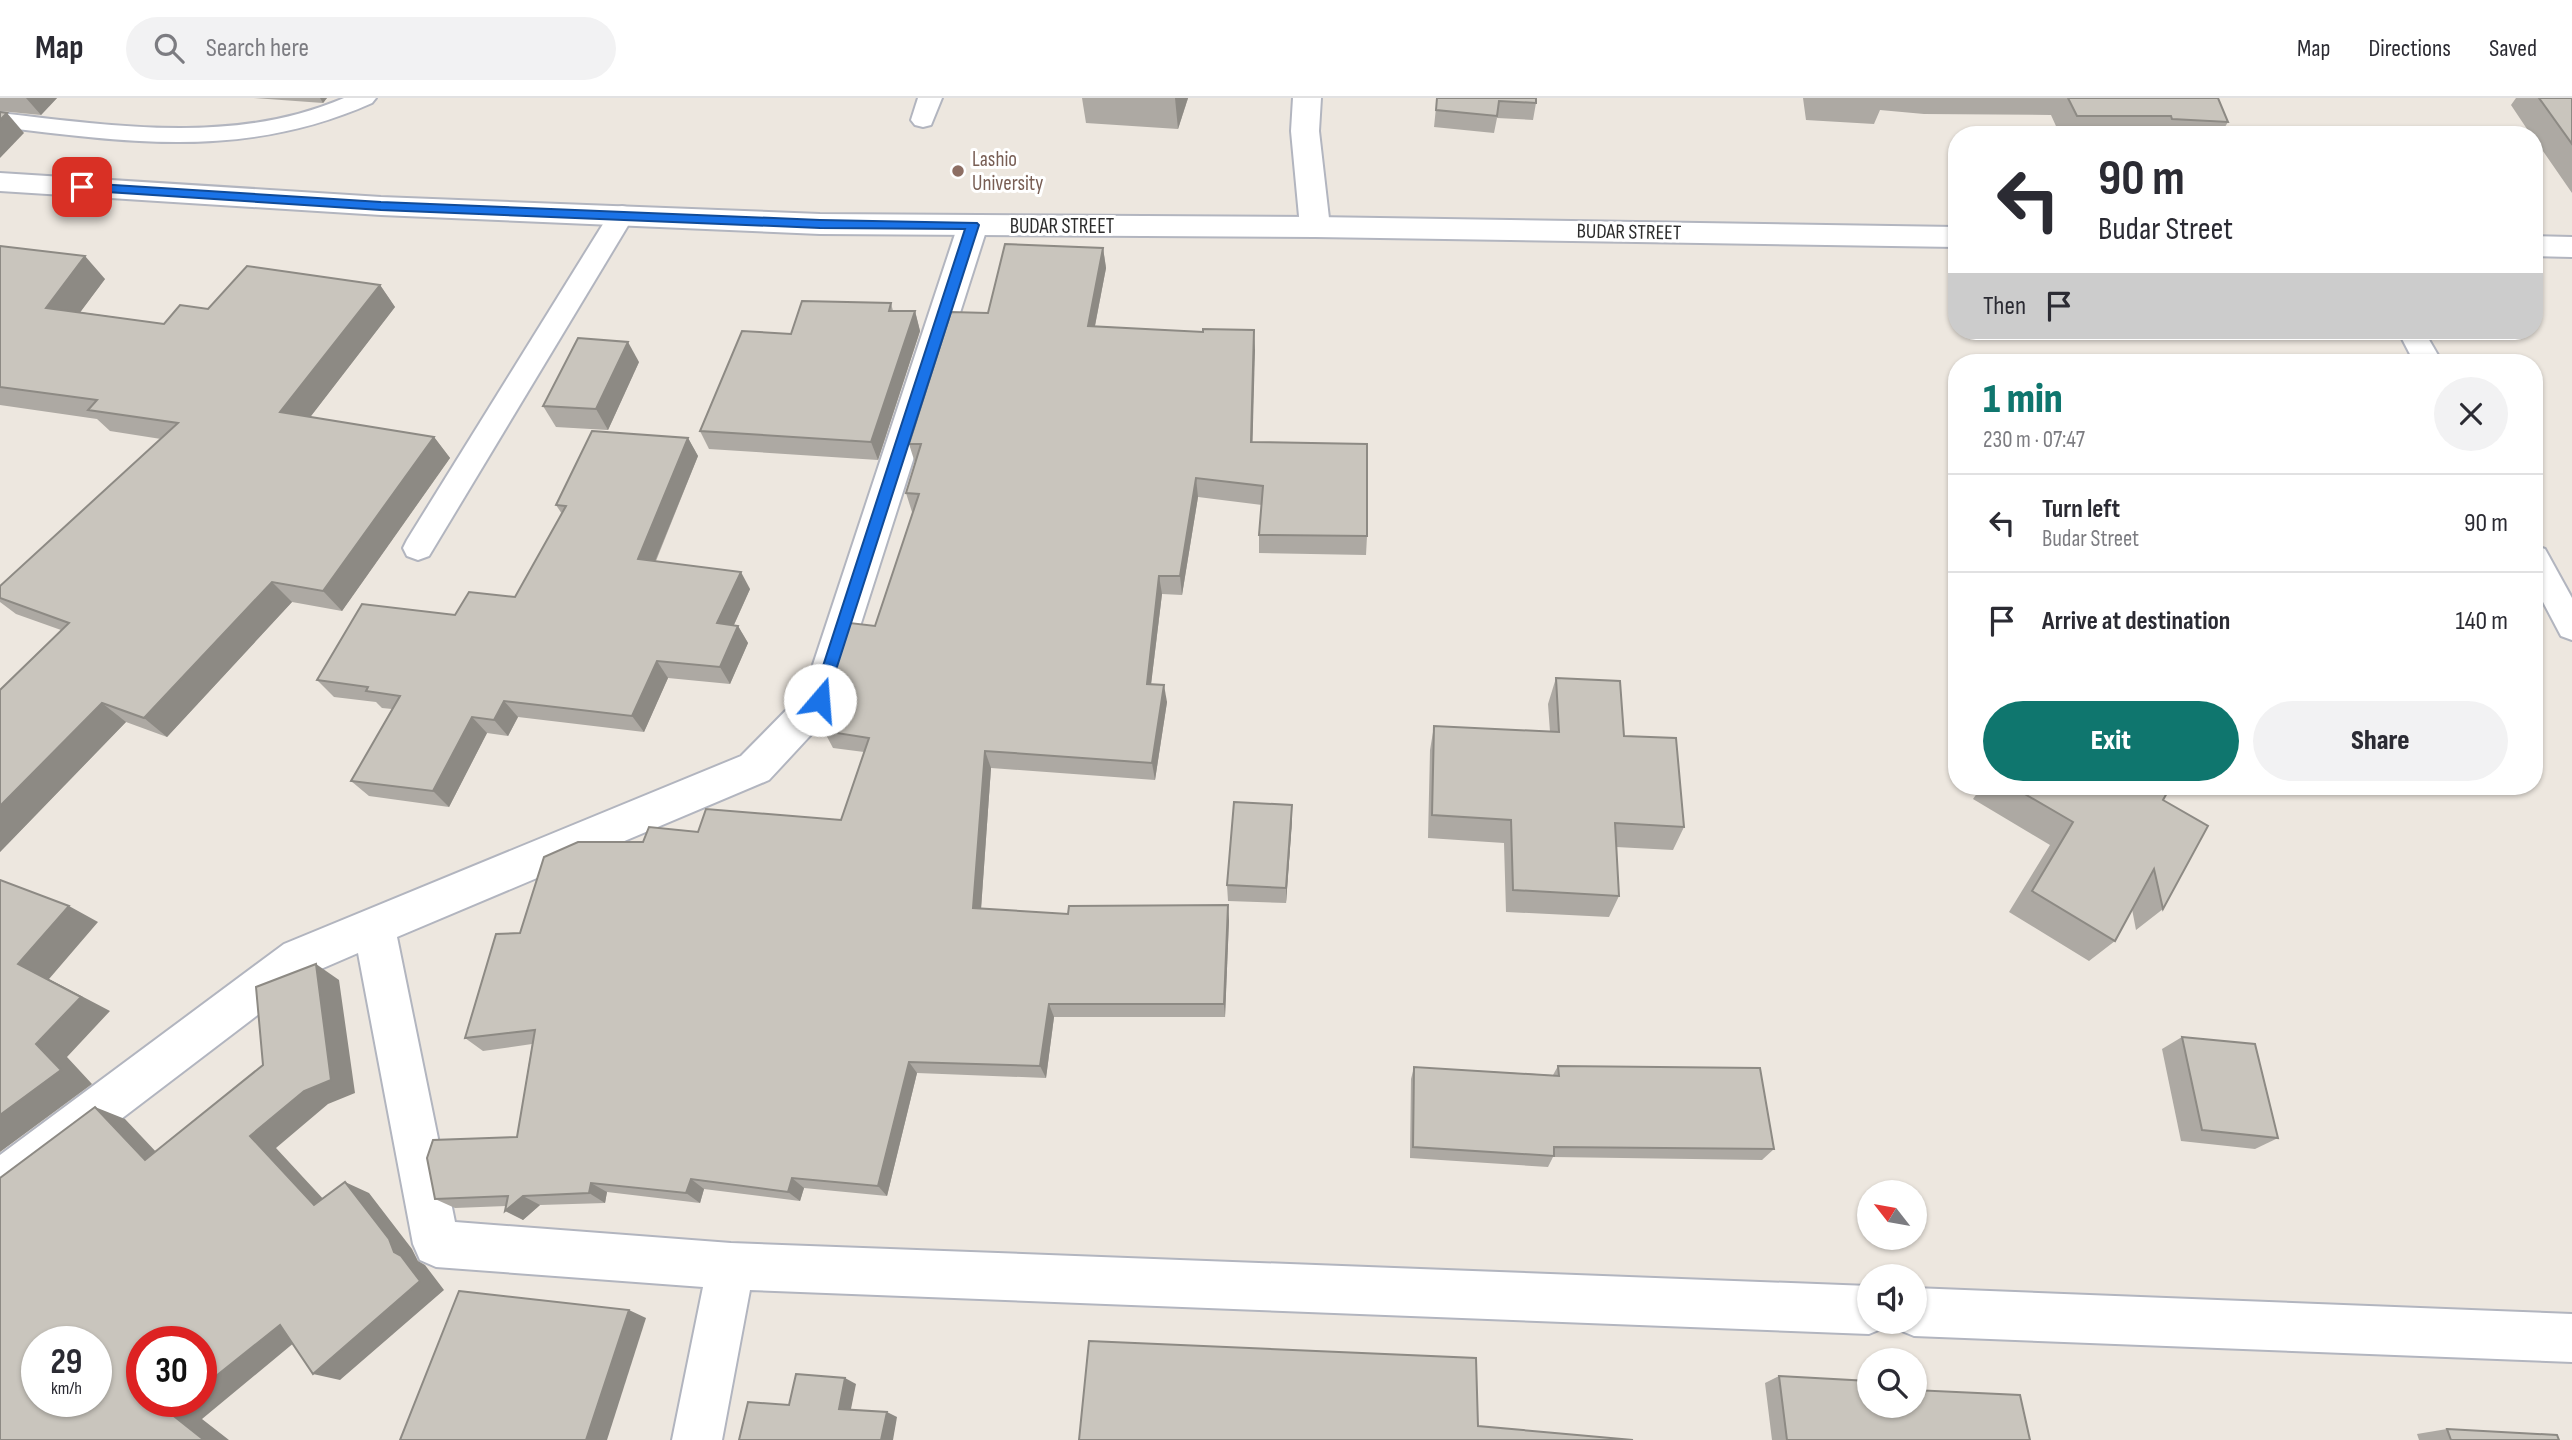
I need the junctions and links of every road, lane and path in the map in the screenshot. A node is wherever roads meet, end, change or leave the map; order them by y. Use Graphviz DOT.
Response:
graph roads {
  1 [pos="364,98"];
  2 [pos="1307,98"];
  3 [pos="0,120"];
  4 [pos="0,182"];
  5 [pos="622,214"];
  6 [pos="973,225"];
  7 [pos="1315,227"];
  8 [pos="1948,237"];
  9 [pos="2543,246"];
  10 [pos="2572,247"];
  11 [pos="418,548"];
  12 [pos="2543,574"];
  13 [pos="2572,627"];
  14 [pos="374,927"];
  15 [pos="0,1183"];
  16 [pos="731,1266"];
  17 [pos="1857,1310"];
  18 [pos="1927,1313"];
  19 [pos="2572,1338"];
  20 [pos="697,1440"];
  1 -- 3 [label="lane"];
  2 -- 7 [label="street"];
  4 -- 5 [label="street, BUDAR STREET"];
  5 -- 6 [label="street, BUDAR STREET"];
  5 -- 11 [label="lane"];
  6 -- 7 [label="street, BUDAR STREET"];
  6 -- 14 [label="street"];
  7 -- 8 [label="street, BUDAR STREET"];
  9 -- 10 [label="street"];
  12 -- 13 [label="lane"];
  14 -- 15 [label="street"];
  14 -- 16 [label="street"];
  16 -- 17 [label="street"];
  16 -- 20 [label="street"];
  18 -- 19 [label="street"];
}
